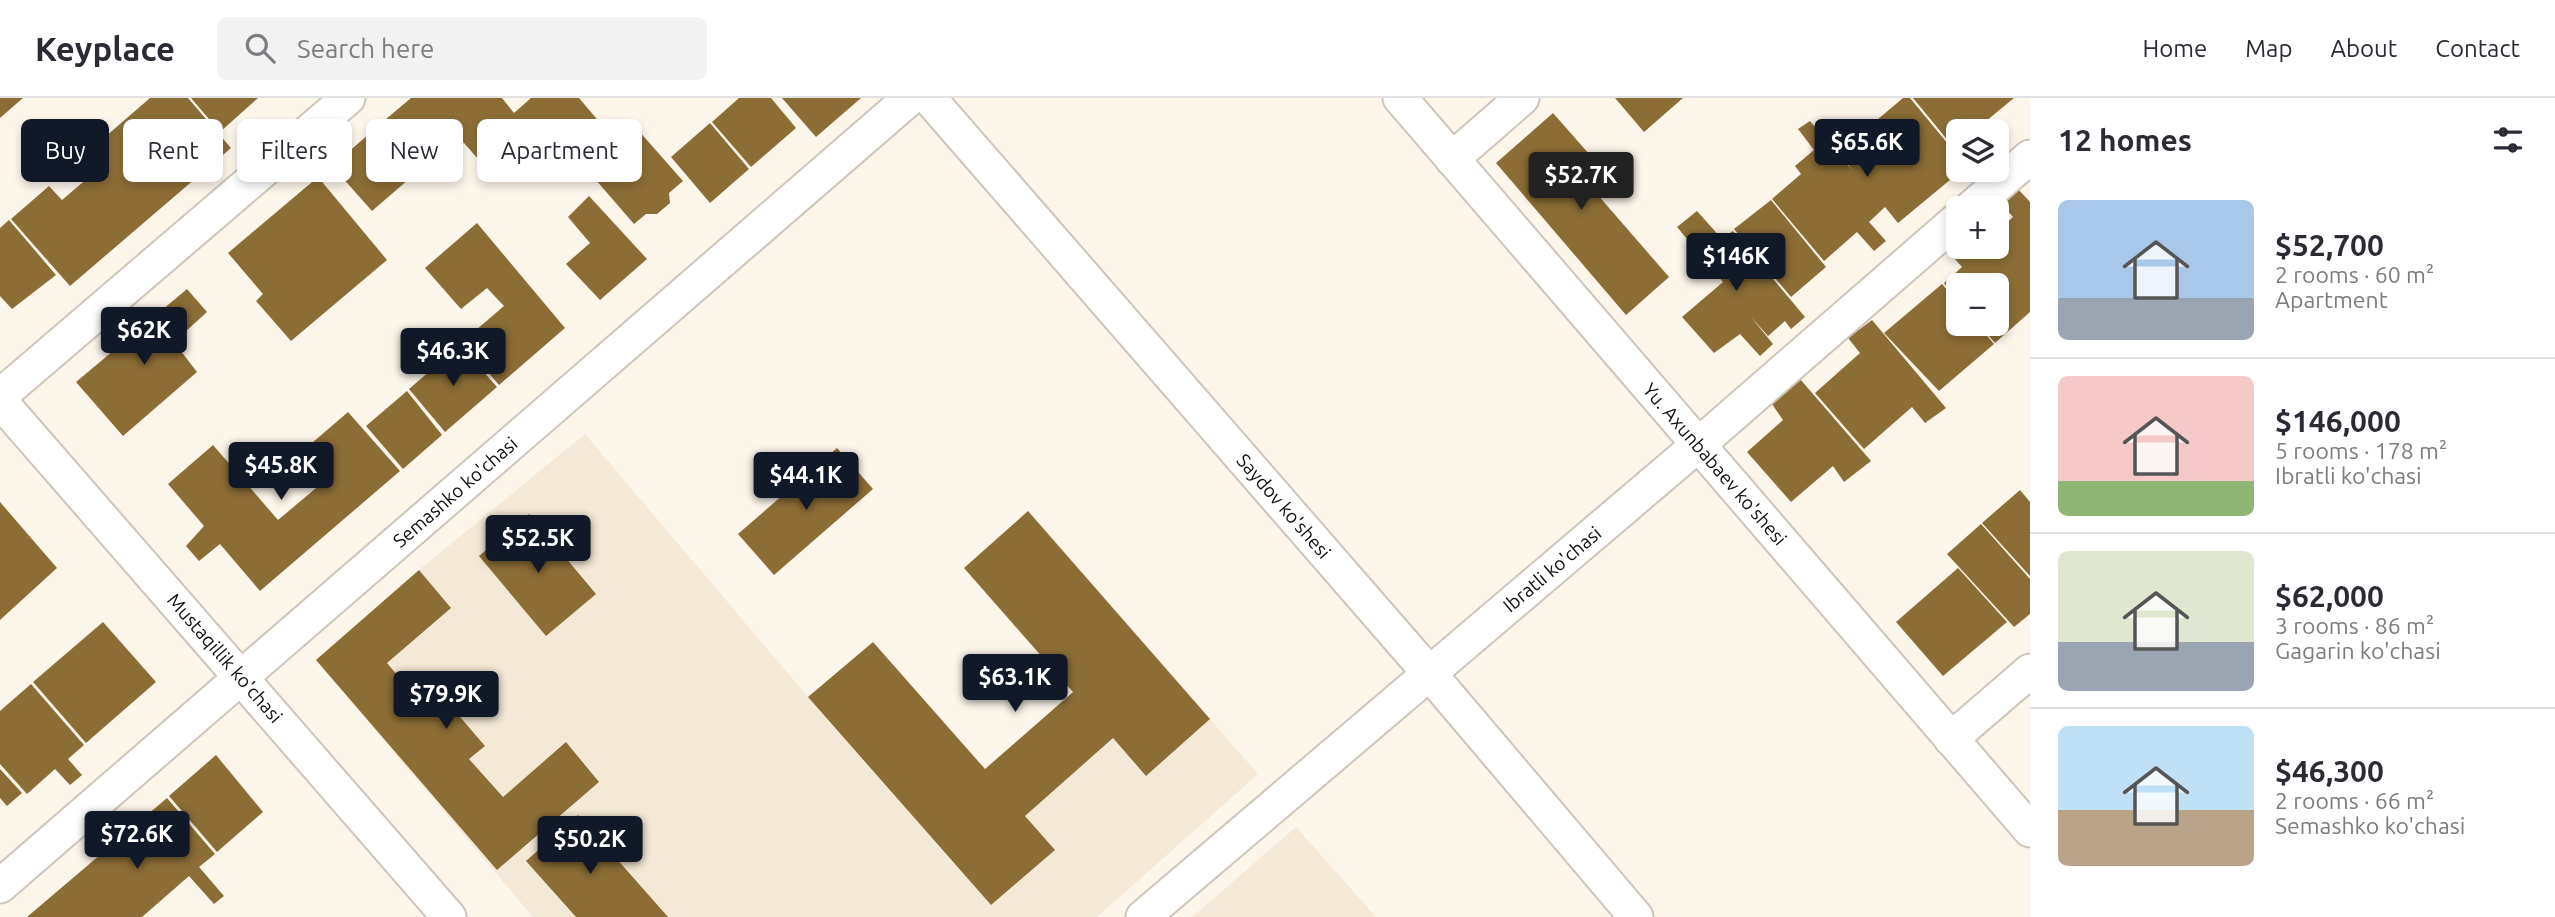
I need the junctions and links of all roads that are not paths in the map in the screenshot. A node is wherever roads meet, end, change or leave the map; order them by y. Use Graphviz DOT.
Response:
graph roads {
  1 [pos="348,98"];
  2 [pos="910,98"];
  3 [pos="929,98"];
  4 [pos="1400,98"];
  5 [pos="1522,98"];
  6 [pos="2030,157"];
  7 [pos="1452,159"];
  8 [pos="1985,196"];
  9 [pos="1946,229"];
  10 [pos="0,399"];
  11 [pos="1698,445"];
  12 [pos="2030,671"];
  13 [pos="1429,673"];
  14 [pos="242,677"];
  15 [pos="1951,739"];
  16 [pos="2030,830"];
  17 [pos="0,886"];
  18 [pos="449,917"];
  19 [pos="1143,917"];
  20 [pos="1636,917"];
  1 -- 10 [label="street"];
  2 -- 14 [label="street, Semashko ko'chasi"];
  3 -- 13 [label="street, Saydov ko'shesi"];
  4 -- 7 [label="street, Yu. Axunbabaev ko'shesi"];
  5 -- 7 [label="street"];
  6 -- 8 [label="street"];
  7 -- 11 [label="street, Yu. Axunbabaev ko'shesi"];
  9 -- 11 [label="street, Ibratli ko'chasi"];
  10 -- 14 [label="street, Mustaqillik ko'chasi"];
  11 -- 13 [label="street, Ibratli ko'chasi"];
  11 -- 15 [label="street, Yu. Axunbabaev ko'shesi"];
  12 -- 15 [label="street"];
  13 -- 19 [label="street, Ibratli ko'chasi"];
  13 -- 20 [label="street, Saydov ko'shesi"];
  14 -- 17 [label="street, Semashko ko'chasi"];
  14 -- 18 [label="street, Mustaqillik ko'chasi"];
  15 -- 16 [label="street, Yu. Axunbabaev ko'shesi"];
}
